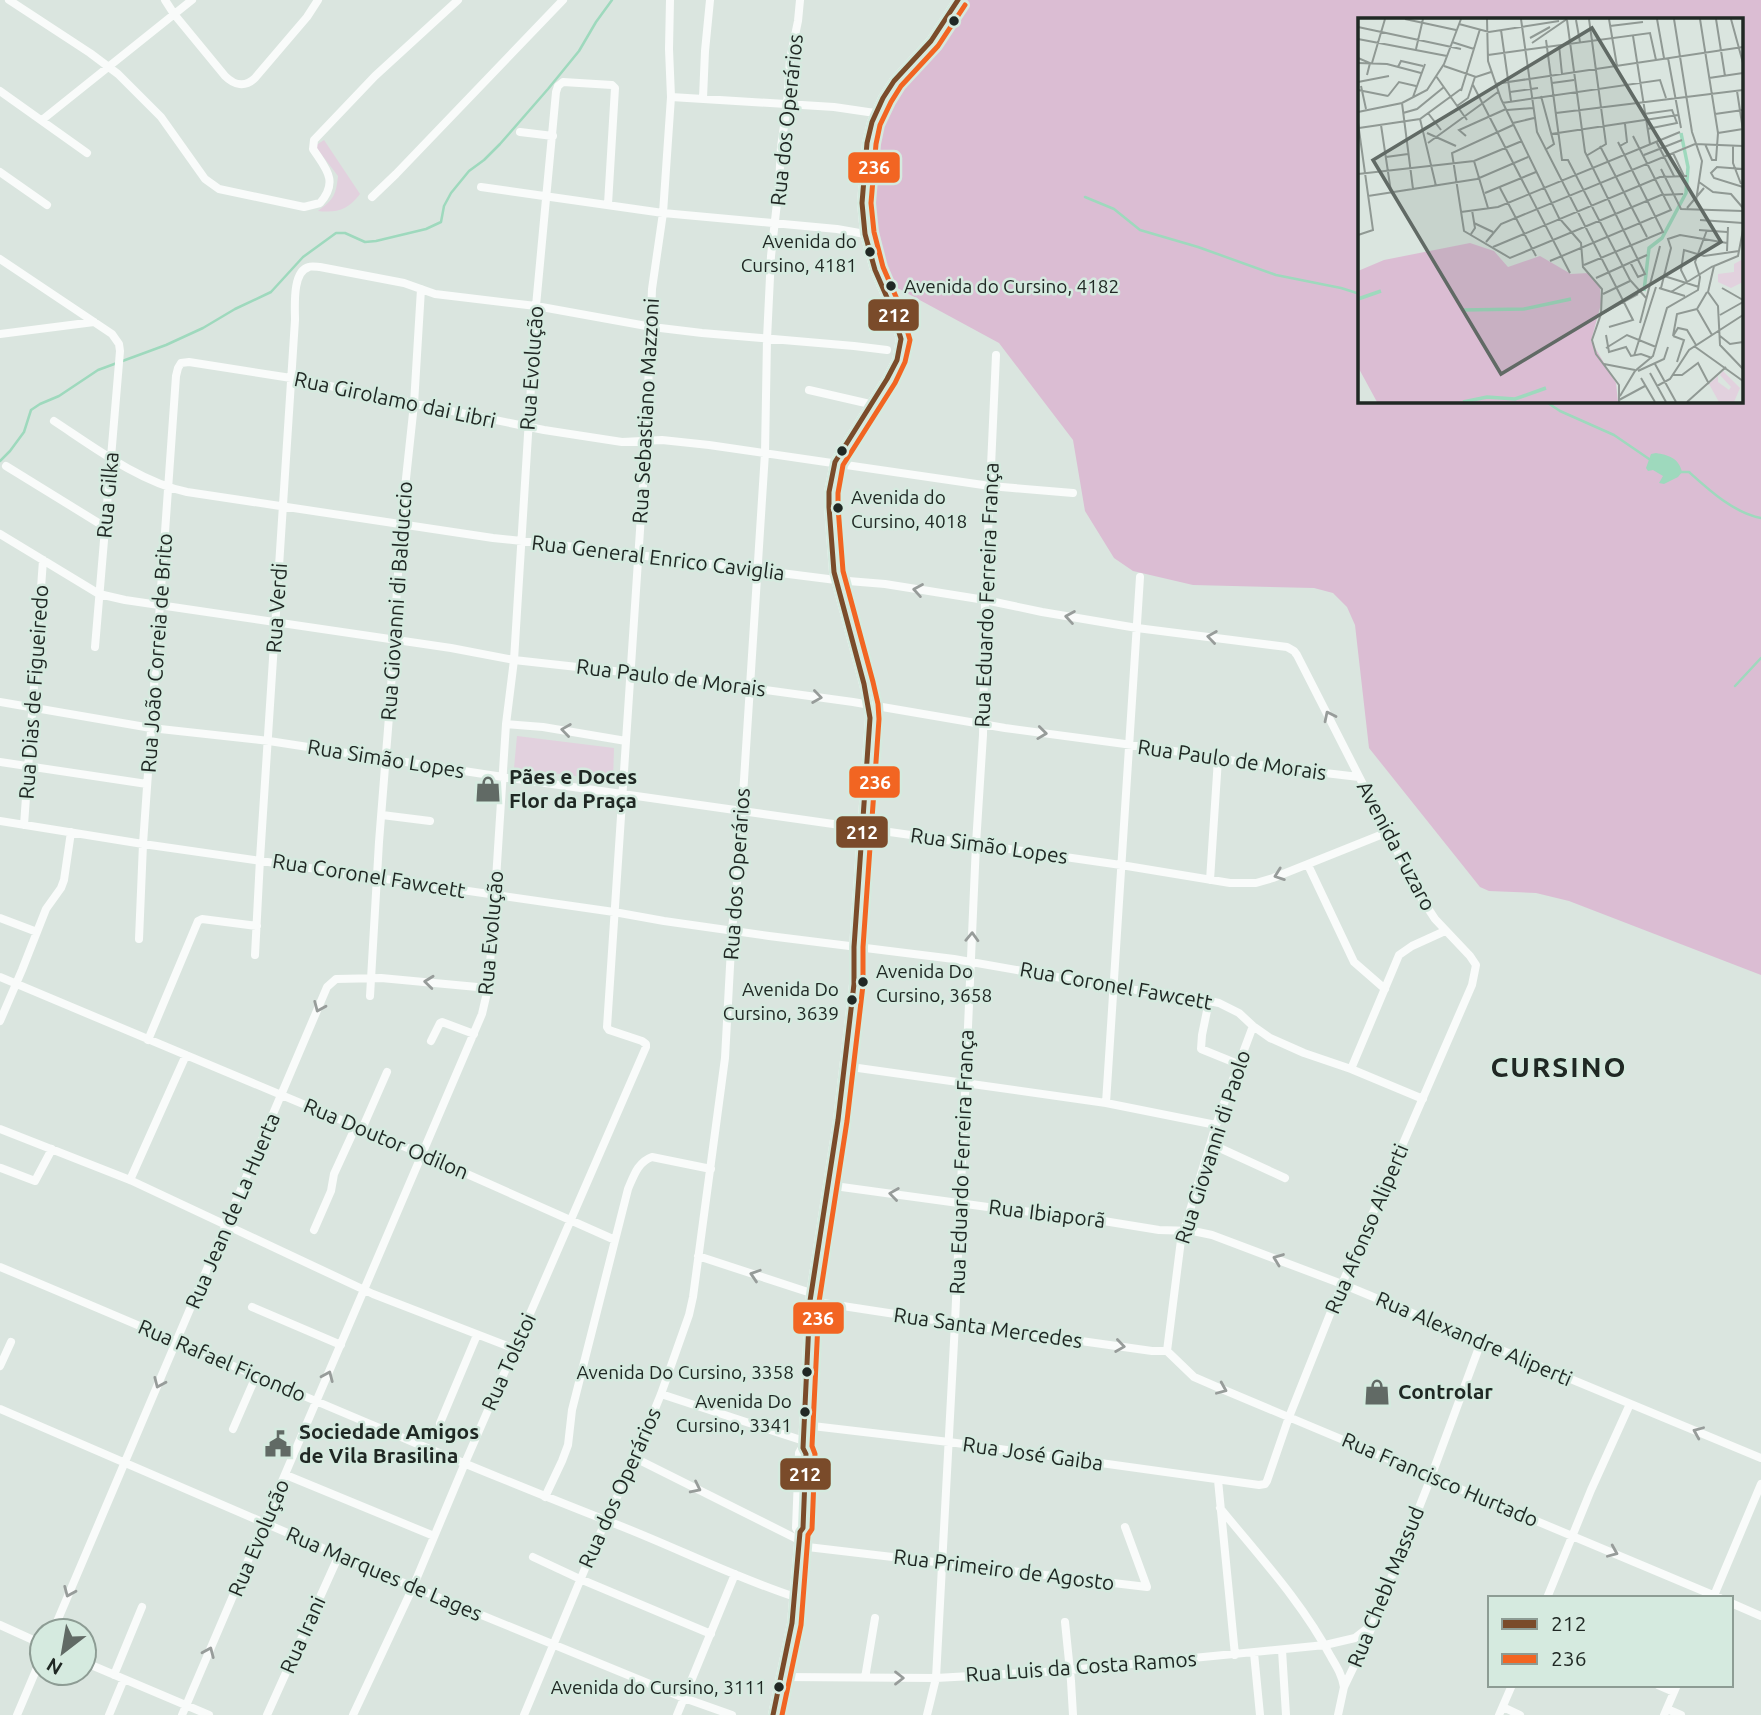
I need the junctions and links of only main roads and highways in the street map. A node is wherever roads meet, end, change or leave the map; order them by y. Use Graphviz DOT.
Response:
graph roads {
  1 [pos="958,0"];
  2 [pos="773,1715"];
  1 -- 2 [label="main road"];
}
